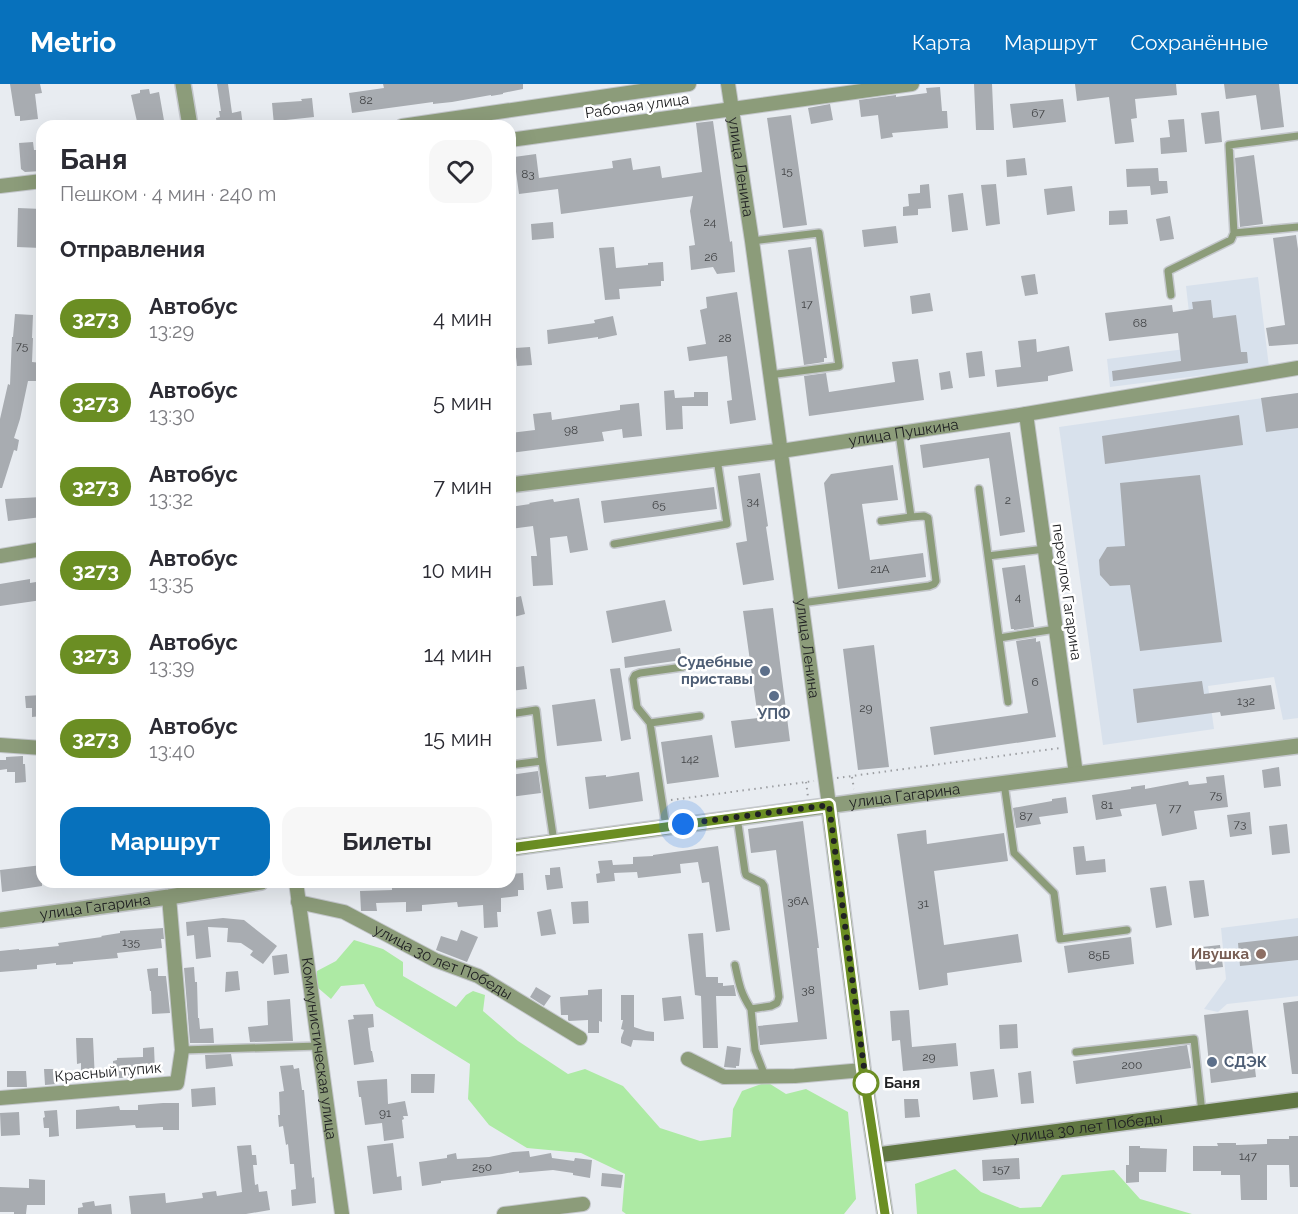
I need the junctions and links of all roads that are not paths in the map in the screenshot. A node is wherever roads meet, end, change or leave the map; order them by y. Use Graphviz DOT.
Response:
graph roads {
  1 [pos="183,84"];
  2 [pos="689,84"];
  3 [pos="728,84"];
  4 [pos="912,84"];
  5 [pos="666,86"];
  6 [pos="621,89"];
  7 [pos="733,110"];
  8 [pos="189,120"];
  9 [pos="438,120"];
  10 [pos="1298,136"];
  11 [pos="516,139"];
  12 [pos="36,183"];
  13 [pos="0,186"];
  14 [pos="1298,227"];
  15 [pos="1234,233"];
  16 [pos="752,241"];
  17 [pos="1171,295"];
  18 [pos="1298,368"];
  19 [pos="769,375"];
  20 [pos="1026,414"];
  21 [pos="899,433"];
  22 [pos="781,451"];
  23 [pos="717,459"];
  24 [pos="516,484"];
  25 [pos="978,489"];
  26 [pos="910,517"];
  27 [pos="880,521"];
  28 [pos="614,544"];
  29 [pos="1044,549"];
  30 [pos="36,550"];
  31 [pos="0,556"];
  32 [pos="988,556"];
  33 [pos="801,603"];
  34 [pos="1056,629"];
  35 [pos="999,638"];
  36 [pos="683,667"];
  37 [pos="1008,702"];
  38 [pos="516,713"];
  39 [pos="700,716"];
  40 [pos="650,723"];
  41 [pos="0,745"];
  42 [pos="1298,746"];
  43 [pos="36,748"];
  44 [pos="542,761"];
  45 [pos="516,764"];
  46 [pos="1076,774"];
  47 [pos="1004,783"];
  48 [pos="829,805"];
  49 [pos="737,817"];
  50 [pos="666,827"];
  51 [pos="554,842"];
  52 [pos="516,847"];
  53 [pos="225,888"];
  54 [pos="297,888"];
  55 [pos="170,897"];
  56 [pos="298,902"];
  57 [pos="0,920"];
  58 [pos="1128,930"];
  59 [pos="735,965"];
  60 [pos="751,1009"];
  61 [pos="580,1038"];
  62 [pos="320,1046"];
  63 [pos="182,1050"];
  64 [pos="1076,1052"];
  65 [pos="688,1059"];
  66 [pos="863,1070"];
  67 [pos="766,1077"];
  68 [pos="0,1098"];
  69 [pos="1298,1101"];
  70 [pos="1202,1113"];
  71 [pos="877,1155"];
  72 [pos="583,1204"];
  73 [pos="342,1214"];
  74 [pos="504,1214"];
  75 [pos="885,1214"];
  1 -- 8 [label="street"];
  2 -- 5 [label="street, Рабочая улица"];
  3 -- 7 [label="street, улица Ленина"];
  4 -- 7 [label="street, Рабочая улица"];
  5 -- 6 [label="street, Рабочая улица"];
  6 -- 9 [label="street, Рабочая улица"];
  7 -- 11 [label="street, Рабочая улица"];
  7 -- 16 [label="street, улица Ленина"];
  10 -- 15 [label="lane"];
  12 -- 13 [label="street"];
  14 -- 15 [label="lane"];
  15 -- 17 [label="lane"];
  16 -- 19 [label="street, улица Ленина"];
  16 -- 19 [label="lane"];
  18 -- 20 [label="street, улица Пушкина"];
  19 -- 22 [label="street, улица Ленина"];
  20 -- 21 [label="street, улица Пушкина"];
  20 -- 29 [label="street, переулок Гагарина"];
  21 -- 22 [label="street, улица Пушкина"];
  21 -- 26 [label="lane"];
  22 -- 23 [label="street, улица Пушкина"];
  22 -- 33 [label="street, улица Ленина"];
  23 -- 24 [label="street, улица Пушкина"];
  23 -- 28 [label="lane"];
  25 -- 32 [label="lane"];
  26 -- 27 [label="lane"];
  26 -- 33 [label="lane"];
  29 -- 32 [label="lane"];
  29 -- 34 [label="street, переулок Гагарина"];
  30 -- 31 [label="street"];
  32 -- 35 [label="lane"];
  33 -- 48 [label="street, улица Ленина"];
  34 -- 35 [label="lane"];
  34 -- 46 [label="street, переулок Гагарина"];
  35 -- 37 [label="lane"];
  36 -- 40 [label="lane"];
  38 -- 44 [label="lane"];
  39 -- 40 [label="lane"];
  40 -- 50 [label="lane"];
  41 -- 43 [label="street"];
  42 -- 46 [label="street, улица Гагарина"];
  44 -- 45 [label="lane"];
  44 -- 51 [label="lane"];
  46 -- 47 [label="street, улица Гагарина"];
  47 -- 48 [label="street, улица Гагарина"];
  47 -- 58 [label="lane"];
  48 -- 49 [label="street, улица Гагарина"];
  48 -- 66 [label="street, улица Ленина"];
  49 -- 50 [label="street, улица Гагарина"];
  49 -- 60 [label="lane"];
  50 -- 51 [label="street, улица Гагарина"];
  51 -- 52 [label="street, улица Гагарина"];
  53 -- 55 [label="street, улица Гагарина"];
  54 -- 56 [label="street, Коммунистическая улица"];
  55 -- 57 [label="street, улица Гагарина"];
  55 -- 63 [label="street, Красный тупик"];
  56 -- 61 [label="street, улица 30 лет Победы"];
  56 -- 62 [label="street, Коммунистическая улица"];
  59 -- 60 [label="lane"];
  60 -- 67 [label="lane"];
  62 -- 63 [label="lane"];
  62 -- 73 [label="street, Коммунистическая улица"];
  63 -- 68 [label="street, Красный тупик"];
  64 -- 70 [label="lane"];
  65 -- 67 [label="street"];
  66 -- 67 [label="street"];
  66 -- 71 [label="street, улица Ленина"];
  69 -- 70 [label="main road, улица 30 лет Победы"];
  70 -- 71 [label="main road, улица 30 лет Победы"];
  71 -- 75 [label="street, улица Ленина"];
  72 -- 74 [label="street"];
}
